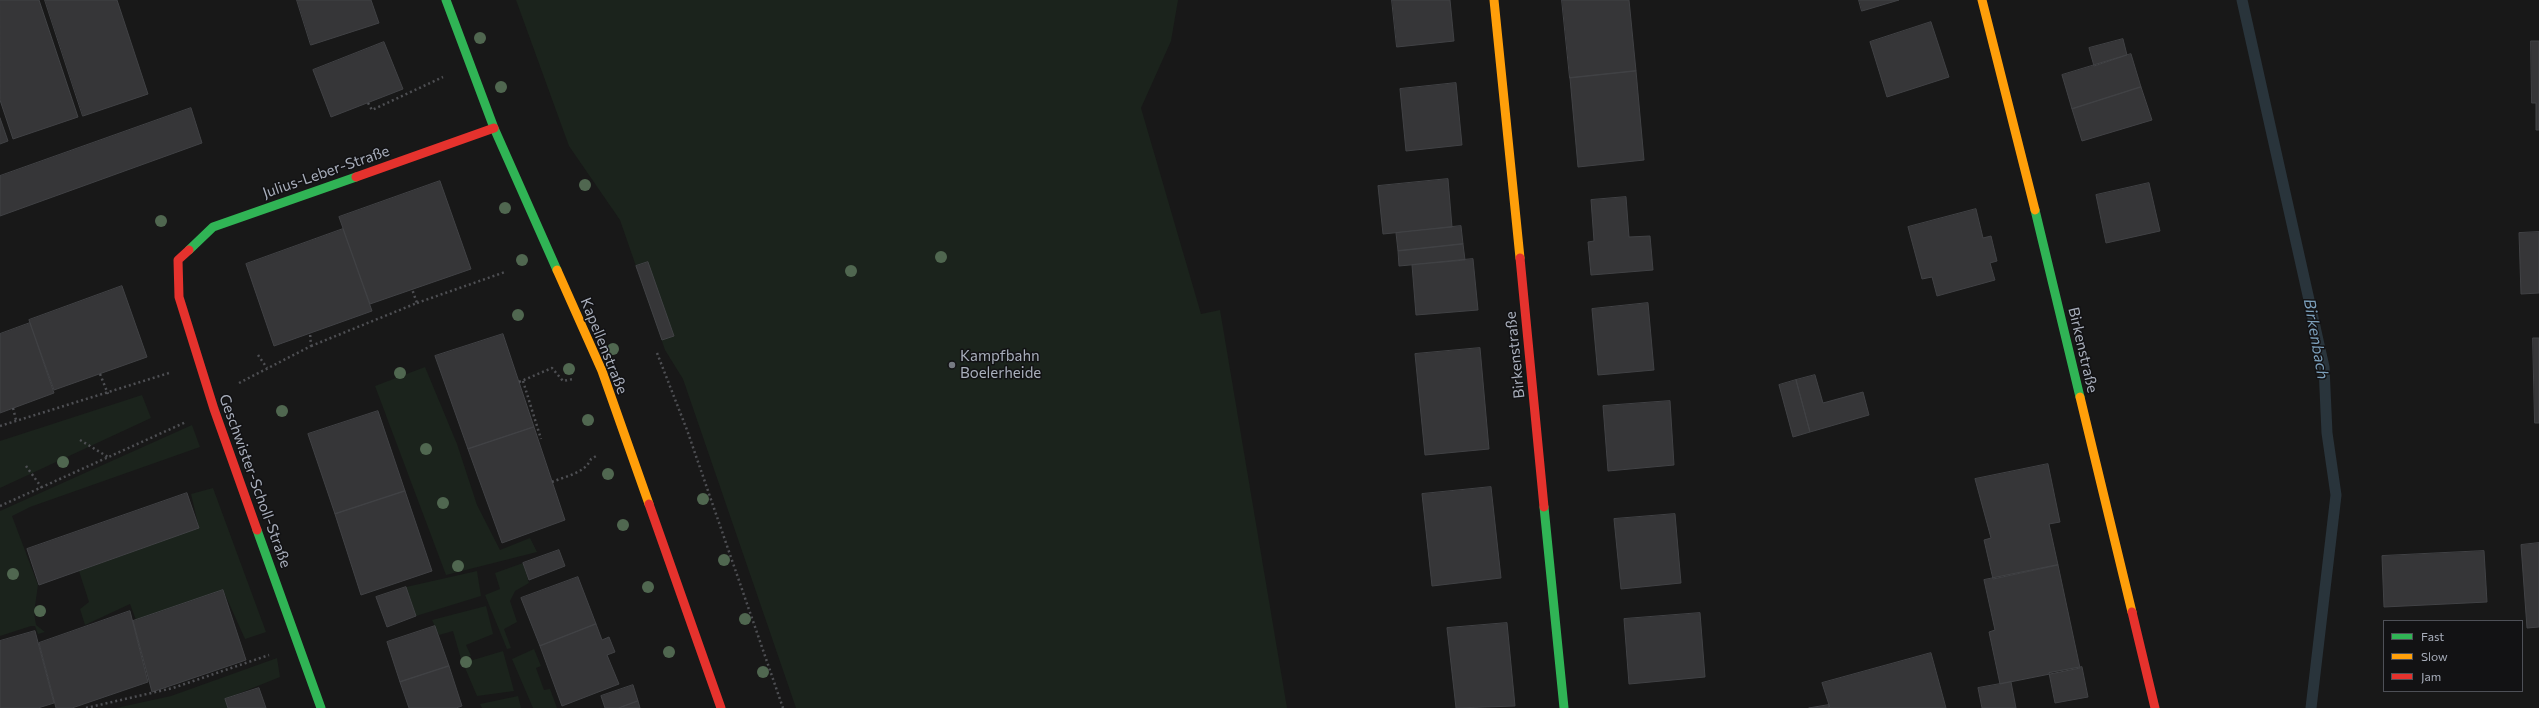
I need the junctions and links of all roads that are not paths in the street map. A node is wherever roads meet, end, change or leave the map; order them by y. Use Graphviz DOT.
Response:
graph roads {
  1 [pos="446,0"];
  2 [pos="1494,0"];
  3 [pos="1982,0"];
  4 [pos="494,128"];
  5 [pos="178,260"];
  6 [pos="321,708"];
  7 [pos="721,708"];
  8 [pos="1564,708"];
  9 [pos="2154,708"];
  1 -- 4 [label="street, Kapellenstraße"];
  2 -- 8 [label="street, Birkenstraße"];
  3 -- 9 [label="street, Birkenstraße"];
  4 -- 5 [label="street, Julius-Leber-Straße"];
  4 -- 7 [label="street, Kapellenstraße"];
  5 -- 6 [label="street, Geschwister-Scholl-Straße"];
}
